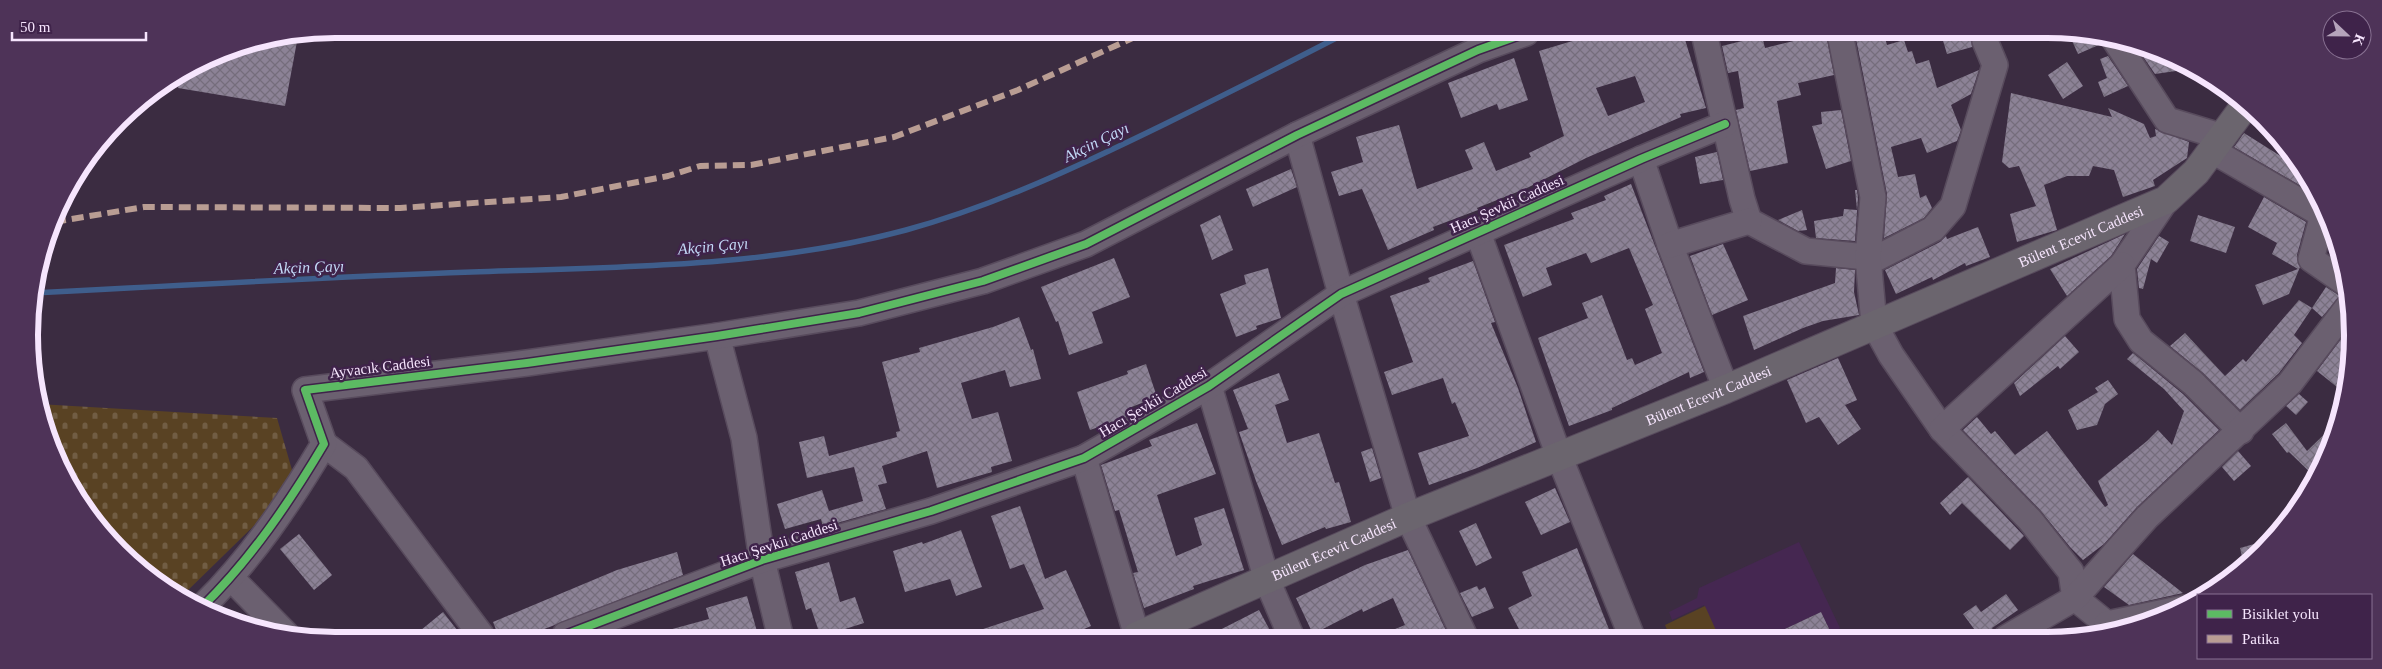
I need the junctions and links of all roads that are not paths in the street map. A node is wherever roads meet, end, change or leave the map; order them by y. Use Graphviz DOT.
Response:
graph roads {
  1 [pos="1512,38"];
  2 [pos="1705,38"];
  3 [pos="1841,38"];
  4 [pos="1985,38"];
  5 [pos="2119,47"];
  6 [pos="2242,110"];
  7 [pos="1725,124"];
  8 [pos="1297,135"];
  9 [pos="2218,144"];
  10 [pos="1641,159"];
  11 [pos="2166,200"];
  12 [pos="2318,211"];
  13 [pos="2322,220"];
  14 [pos="1750,221"];
  15 [pos="1478,233"];
  16 [pos="1670,245"];
  17 [pos="1868,257"];
  18 [pos="2122,264"];
  19 [pos="2339,279"];
  20 [pos="1341,294"];
  21 [pos="2344,312"];
  22 [pos="1874,324"];
  23 [pos="718,336"];
  24 [pos="1209,386"];
  25 [pos="1726,389"];
  26 [pos="1942,429"];
  27 [pos="2241,430"];
  28 [pos="324,444"];
  29 [pos="1559,456"];
  30 [pos="1084,458"];
  31 [pos="1408,517"];
  32 [pos="762,560"];
  33 [pos="232,578"];
  34 [pos="1266,580"];
  35 [pos="2075,598"];
  36 [pos="207,603"];
  37 [pos="279,626"];
  38 [pos="2106,626"];
  39 [pos="602,628"];
  40 [pos="479,632"];
  41 [pos="581,632"];
  42 [pos="779,632"];
  43 [pos="1136,632"];
  44 [pos="1146,632"];
  45 [pos="1289,632"];
  46 [pos="1463,632"];
  47 [pos="1630,632"];
  48 [pos="2016,632"];
  1 -- 8 [label="street"];
  2 -- 7 [label="street"];
  3 -- 17 [label="street"];
  4 -- 17 [label="street"];
  5 -- 9 [label="street"];
  6 -- 9 [label="main road, Bülent Ecevit Caddesi"];
  7 -- 10 [label="street, Hacı Şevkii Caddesi"];
  7 -- 14 [label="street"];
  8 -- 20 [label="street"];
  8 -- 23 [label="street"];
  9 -- 11 [label="main road, Bülent Ecevit Caddesi"];
  9 -- 12 [label="street"];
  10 -- 15 [label="street, Hacı Şevkii Caddesi"];
  10 -- 16 [label="street"];
  11 -- 18 [label="street"];
  11 -- 22 [label="main road, Bülent Ecevit Caddesi"];
  13 -- 19 [label="street"];
  14 -- 16 [label="street"];
  14 -- 17 [label="street"];
  15 -- 20 [label="street, Hacı Şevkii Caddesi"];
  15 -- 29 [label="street"];
  16 -- 25 [label="street"];
  17 -- 22 [label="street"];
  18 -- 26 [label="street"];
  18 -- 27 [label="street"];
  20 -- 24 [label="street, Hacı Şevkii Caddesi"];
  20 -- 31 [label="street"];
  21 -- 27 [label="street"];
  22 -- 25 [label="main road, Bülent Ecevit Caddesi"];
  22 -- 26 [label="street"];
  23 -- 28 [label="street, Ayvacık Caddesi"];
  23 -- 32 [label="street"];
  24 -- 30 [label="street, Hacı Şevkii Caddesi"];
  24 -- 34 [label="street"];
  25 -- 29 [label="main road, Bülent Ecevit Caddesi"];
  26 -- 35 [label="street"];
  27 -- 35 [label="street"];
  28 -- 33 [label="street"];
  28 -- 40 [label="street"];
  29 -- 31 [label="main road, Bülent Ecevit Caddesi"];
  29 -- 47 [label="street"];
  30 -- 32 [label="street, Hacı Şevkii Caddesi"];
  30 -- 43 [label="street"];
  31 -- 34 [label="main road, Bülent Ecevit Caddesi"];
  31 -- 46 [label="street"];
  32 -- 39 [label="street, Hacı Şevkii Caddesi"];
  32 -- 42 [label="street"];
  33 -- 36 [label="street"];
  33 -- 37 [label="street"];
  34 -- 44 [label="main road, Bülent Ecevit Caddesi"];
  34 -- 45 [label="street"];
  35 -- 38 [label="street"];
  35 -- 48 [label="street"];
  39 -- 41 [label="street, Hacı Şevkii Caddesi"];
}
